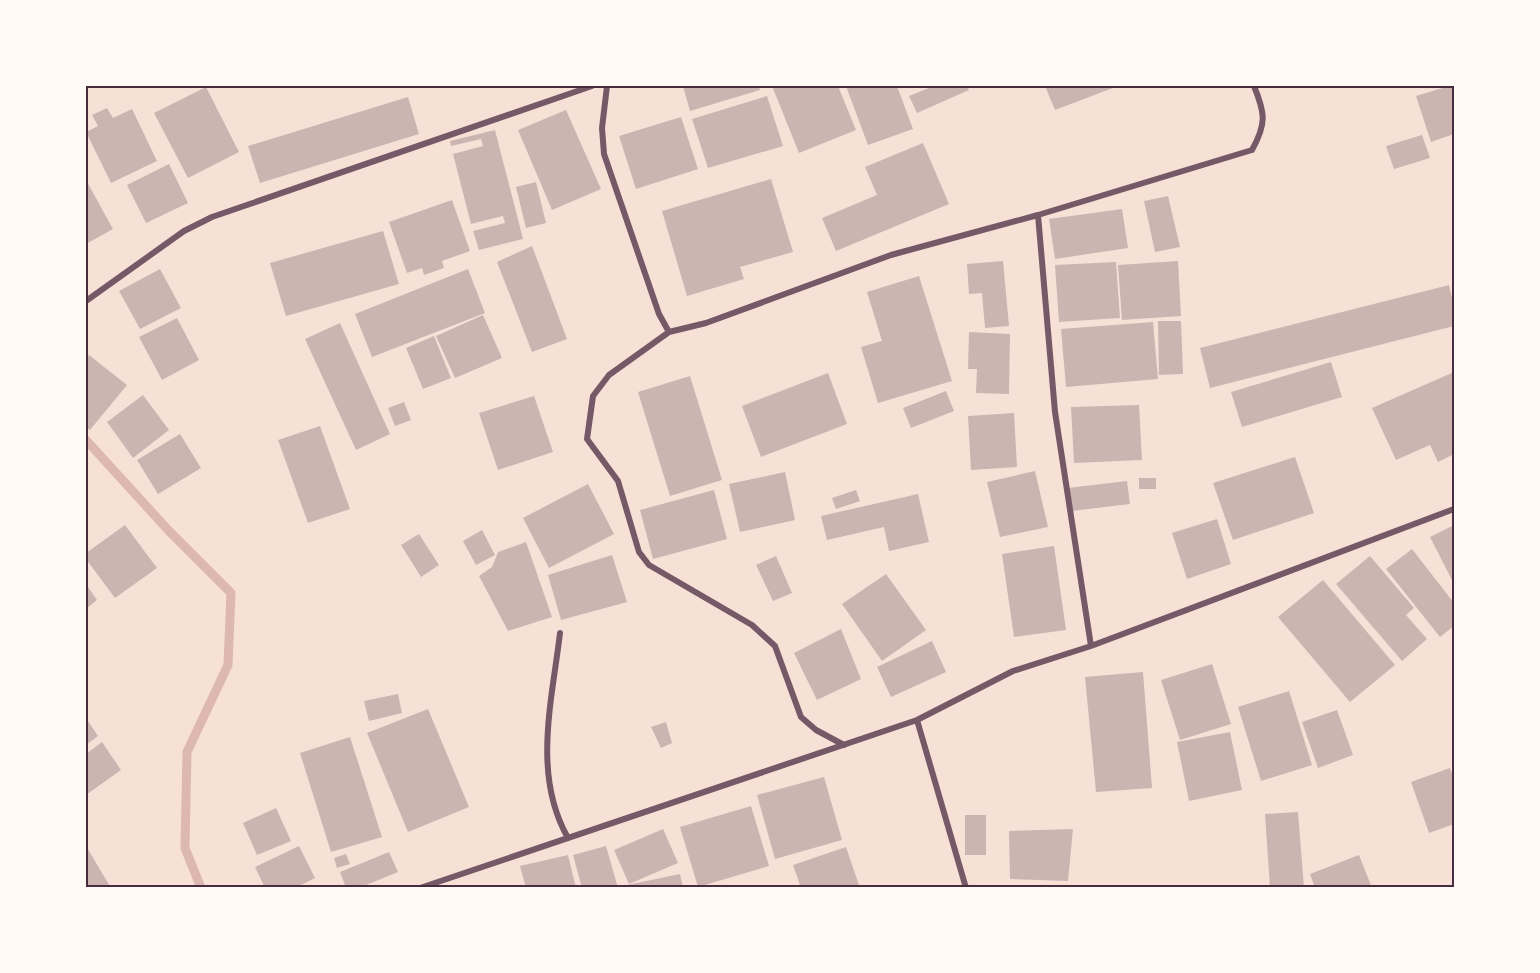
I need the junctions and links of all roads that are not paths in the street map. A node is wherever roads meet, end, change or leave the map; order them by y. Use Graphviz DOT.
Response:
graph roads {
  1 [pos="592,86"];
  2 [pos="607,86"];
  3 [pos="1254,86"];
  4 [pos="1038,214"];
  5 [pos="86,301"];
  6 [pos="669,332"];
  7 [pos="1455,509"];
  8 [pos="560,633"];
  9 [pos="1091,646"];
  10 [pos="917,720"];
  11 [pos="844,745"];
  12 [pos="568,838"];
  13 [pos="420,888"];
  14 [pos="966,888"];
  1 -- 5 [label="street"];
  2 -- 6 [label="street"];
  3 -- 4 [label="street"];
  4 -- 6 [label="street"];
  4 -- 9 [label="street"];
  6 -- 11 [label="street"];
  7 -- 9 [label="street"];
  8 -- 12 [label="street"];
  9 -- 10 [label="street"];
  10 -- 11 [label="street"];
  10 -- 14 [label="street"];
  11 -- 12 [label="street"];
  12 -- 13 [label="street"];
}
